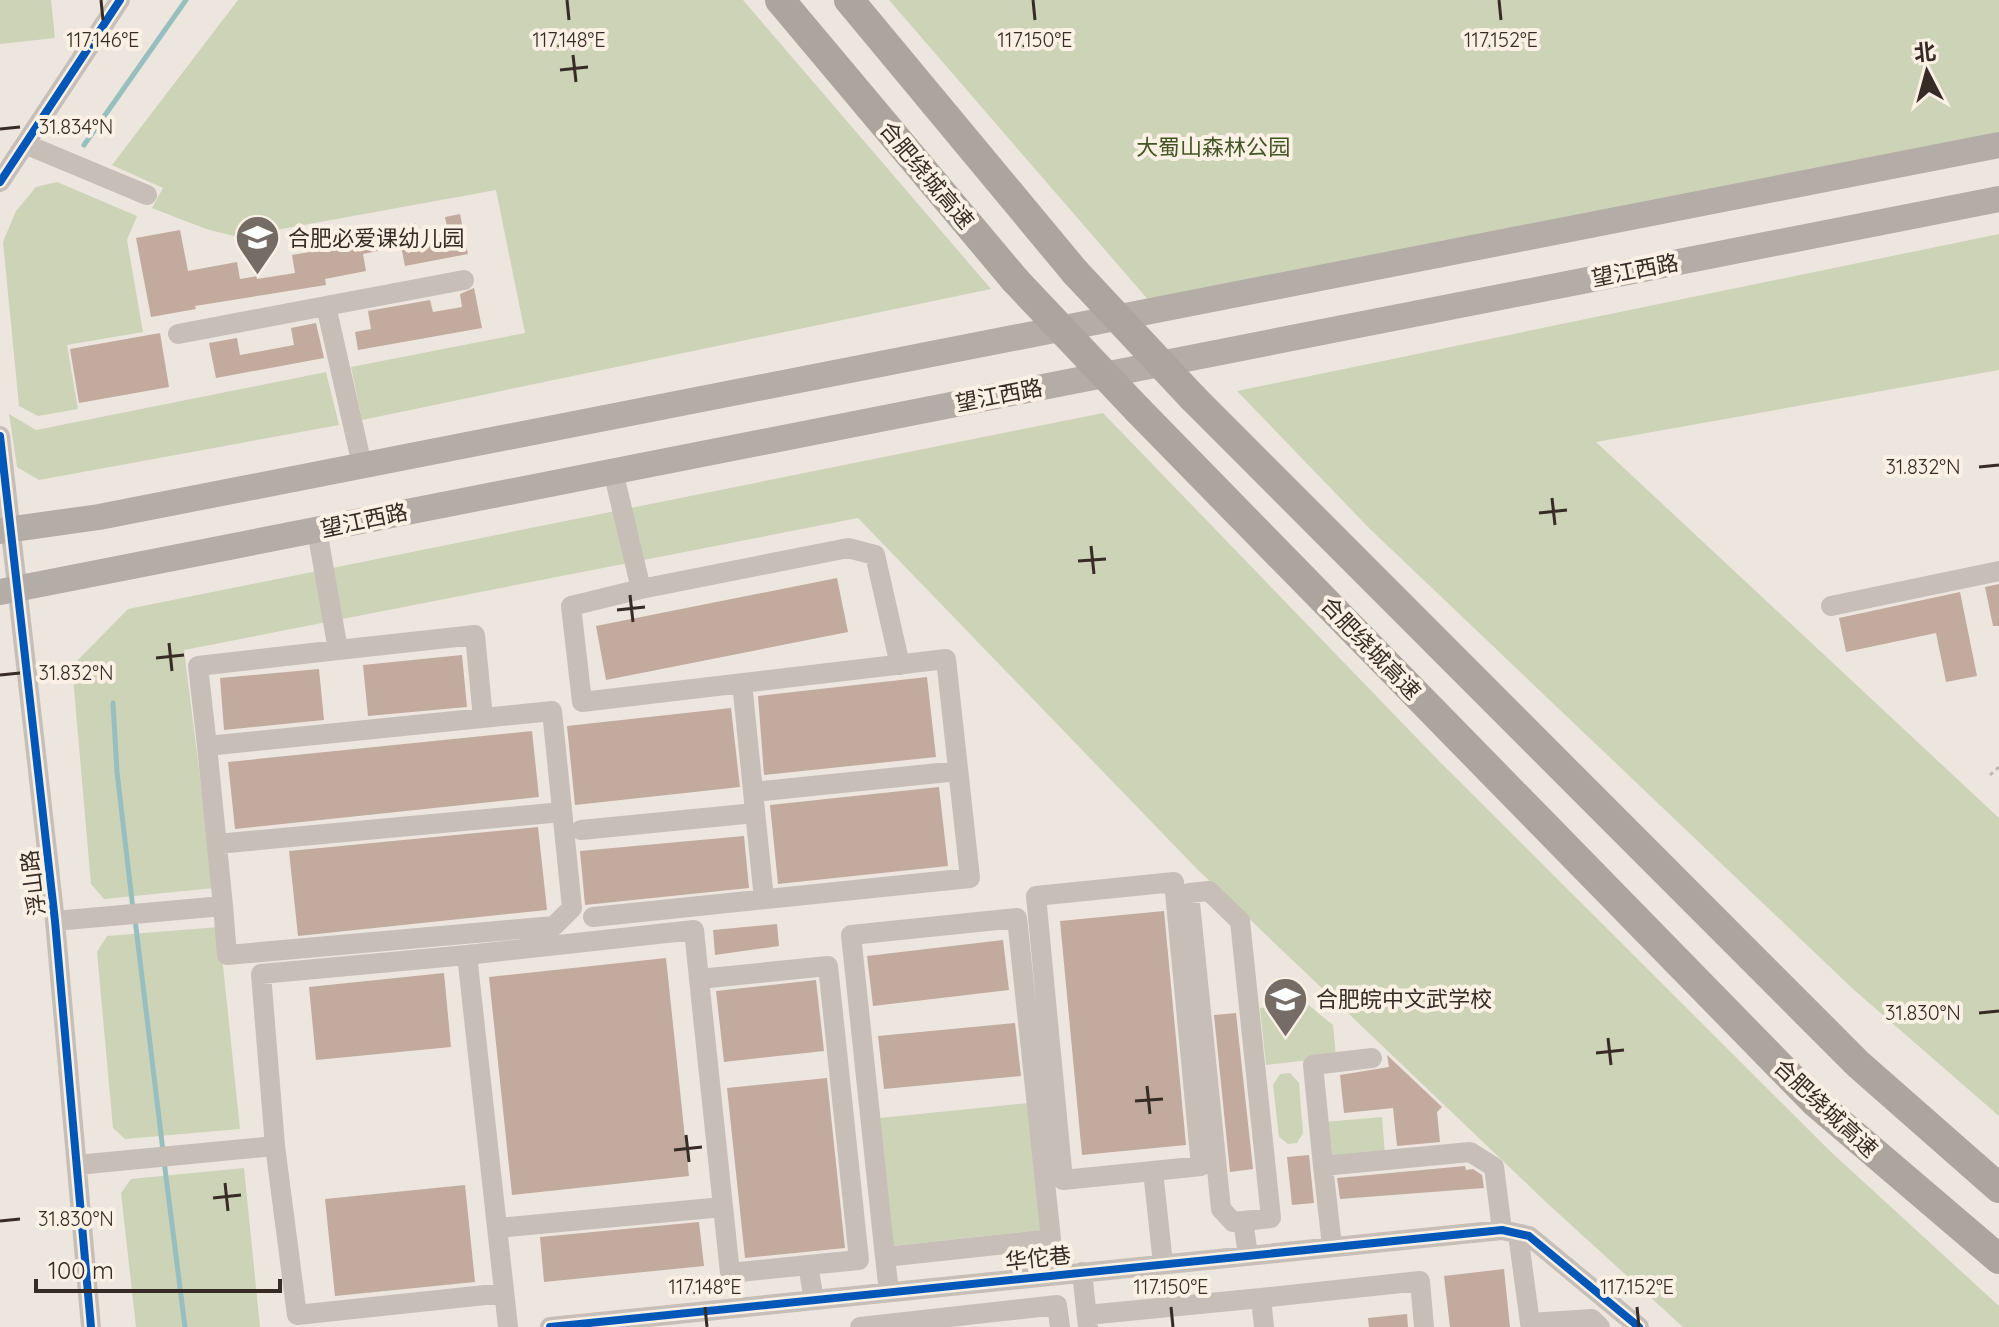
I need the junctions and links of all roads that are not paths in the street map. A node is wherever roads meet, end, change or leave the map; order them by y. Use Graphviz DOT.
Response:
graph roads {
  1 [pos="120,0"];
  2 [pos="780,0"];
  3 [pos="849,0"];
  4 [pos="25,144"];
  5 [pos="1999,145"];
  6 [pos="0,182"];
  7 [pos="147,195"];
  8 [pos="1999,199"];
  9 [pos="464,280"];
  10 [pos="326,306"];
  11 [pos="178,334"];
  12 [pos="0,436"];
  13 [pos="362,465"];
  14 [pos="613,471"];
  15 [pos="317,530"];
  16 [pos="5,531"];
  17 [pos="1999,571"];
  18 [pos="641,589"];
  19 [pos="8,591"];
  20 [pos="1831,606"];
  21 [pos="338,650"];
  22 [pos="900,665"];
  23 [pos="742,683"];
  24 [pos="483,718"];
  25 [pos="207,746"];
  26 [pos="958,771"];
  27 [pos="753,792"];
  28 [pos="562,812"];
  29 [pos="755,813"];
  30 [pos="581,830"];
  31 [pos="217,844"];
  32 [pos="764,899"];
  33 [pos="223,906"];
  34 [pos="593,917"];
  35 [pos="55,921"];
  36 [pos="467,955"];
  37 [pos="699,979"];
  38 [pos="1372,1058"];
  39 [pos="275,1146"];
  40 [pos="77,1165"];
  41 [pos="1323,1166"];
  42 [pos="1153,1171"];
  43 [pos="1999,1188"];
  44 [pos="723,1207"];
  45 [pos="1243,1221"];
  46 [pos="497,1228"];
  47 [pos="1517,1233"];
  48 [pos="1332,1246"];
  49 [pos="1248,1255"];
  50 [pos="885,1257"];
  51 [pos="1999,1259"];
  52 [pos="1163,1264"];
  53 [pos="808,1265"];
  54 [pos="1082,1272"];
  55 [pos="889,1292"];
  56 [pos="504,1293"];
  57 [pos="1261,1298"];
  58 [pos="814,1300"];
  59 [pos="735,1318"];
  60 [pos="682,1320"];
  61 [pos="1088,1321"];
  62 [pos="91,1327"];
  63 [pos="508,1327"];
  64 [pos="550,1327"];
  65 [pos="860,1327"];
  66 [pos="1060,1327"];
  67 [pos="1264,1327"];
  68 [pos="1424,1327"];
  69 [pos="1600,1327"];
  70 [pos="1639,1327"];
  1 -- 4 [label="street"];
  2 -- 51 [label="highway, 合肥绕城高速, bridge"];
  3 -- 43 [label="highway, bridge"];
  4 -- 6 [label="street"];
  4 -- 7 [label="street"];
  5 -- 13 [label="main road"];
  8 -- 14 [label="main road, 望江西路"];
  9 -- 10 [label="street"];
  10 -- 11 [label="street"];
  10 -- 13 [label="street"];
  12 -- 16 [label="street, 浮山路"];
  13 -- 16 [label="main road"];
  14 -- 15 [label="main road, 望江西路"];
  14 -- 18 [label="street"];
  15 -- 19 [label="main road, 望江西路"];
  15 -- 21 [label="street"];
  16 -- 19 [label="street, 浮山路"];
  17 -- 20 [label="street"];
  18 -- 22 [label="street"];
  18 -- 23 [label="street"];
  19 -- 35 [label="street, 浮山路"];
  21 -- 24 [label="street"];
  21 -- 25 [label="street"];
  22 -- 23 [label="street"];
  22 -- 26 [label="street"];
  23 -- 27 [label="street"];
  24 -- 25 [label="street"];
  24 -- 28 [label="street"];
  25 -- 31 [label="street"];
  26 -- 27 [label="street"];
  26 -- 32 [label="street"];
  27 -- 29 [label="street"];
  28 -- 31 [label="street"];
  28 -- 33 [label="street"];
  29 -- 30 [label="street"];
  29 -- 32 [label="street"];
  31 -- 33 [label="street"];
  32 -- 34 [label="street"];
  33 -- 35 [label="street"];
  35 -- 40 [label="street, 浮山路"];
  36 -- 37 [label="street"];
  36 -- 39 [label="street"];
  36 -- 46 [label="street"];
  37 -- 44 [label="street"];
  37 -- 53 [label="street"];
  38 -- 41 [label="street"];
  39 -- 40 [label="street"];
  39 -- 56 [label="street"];
  40 -- 62 [label="street, 浮山路"];
  41 -- 47 [label="street"];
  41 -- 48 [label="street"];
  42 -- 42 [label="street"];
  42 -- 52 [label="street"];
  44 -- 46 [label="street"];
  44 -- 53 [label="street"];
  45 -- 45 [label="street"];
  45 -- 49 [label="street"];
  46 -- 56 [label="street"];
  47 -- 48 [label="street, 华佗巷"];
  47 -- 69 [label="street"];
  47 -- 70 [label="street"];
  48 -- 49 [label="street, 华佗巷"];
  49 -- 52 [label="street, 华佗巷"];
  50 -- 50 [label="street"];
  50 -- 55 [label="street"];
  52 -- 54 [label="street, 华佗巷"];
  53 -- 58 [label="street"];
  54 -- 55 [label="street, 华佗巷"];
  54 -- 61 [label="street"];
  55 -- 58 [label="street, 华佗巷"];
  56 -- 63 [label="street"];
  57 -- 61 [label="street"];
  57 -- 67 [label="street"];
  57 -- 68 [label="street"];
  58 -- 59 [label="street, 华佗巷"];
  59 -- 60 [label="street, 华佗巷"];
  60 -- 64 [label="street, 华佗巷"];
  65 -- 66 [label="street"];
}
